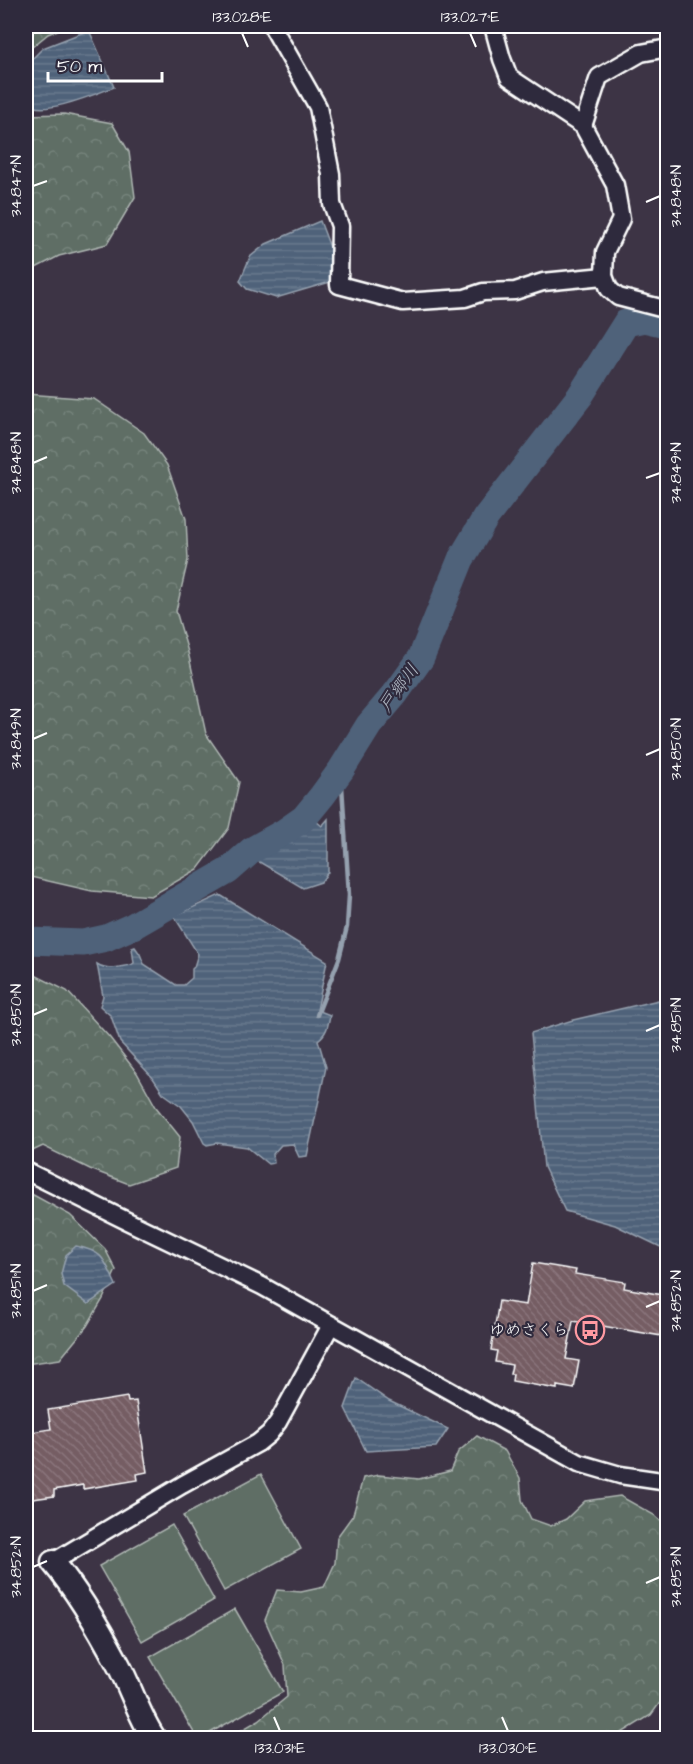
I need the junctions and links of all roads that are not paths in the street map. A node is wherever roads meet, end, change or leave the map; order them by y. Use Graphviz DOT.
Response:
graph roads {
  1 [pos="272,26"];
  2 [pos="493,26"];
  3 [pos="668,48"];
  4 [pos="583,126"];
  5 [pos="604,276"];
  6 [pos="668,310"];
  7 [pos="26,1171"];
  8 [pos="331,1325"];
  9 [pos="668,1482"];
  10 [pos="53,1562"];
  11 [pos="154,1738"];
  1 -- 5 [label="street"];
  2 -- 4 [label="street"];
  3 -- 4 [label="street"];
  4 -- 5 [label="street"];
  5 -- 6 [label="street"];
  7 -- 8 [label="street"];
  8 -- 9 [label="street"];
  8 -- 10 [label="street"];
  10 -- 11 [label="street"];
}
